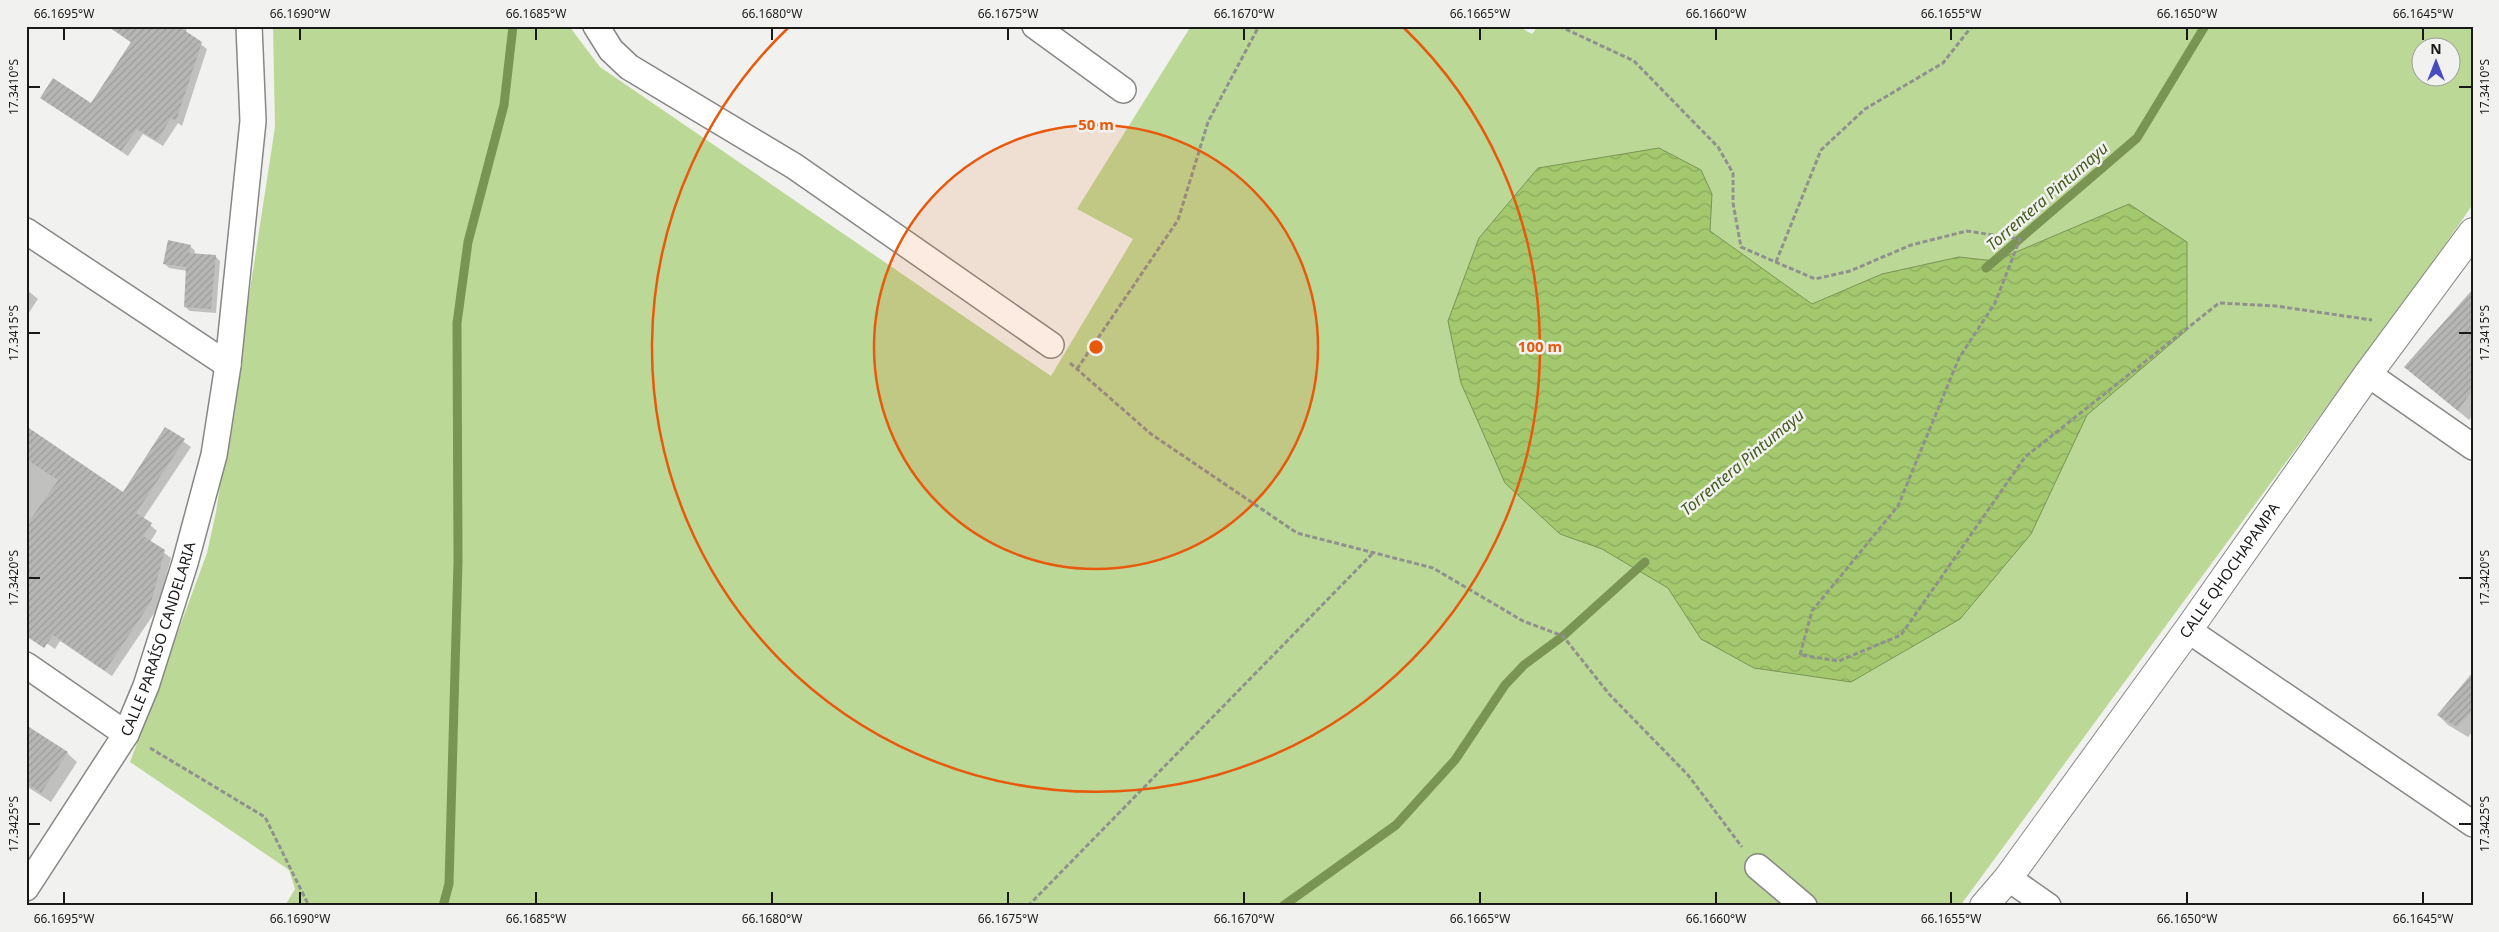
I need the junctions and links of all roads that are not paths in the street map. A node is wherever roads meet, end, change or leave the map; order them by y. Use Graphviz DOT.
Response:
graph roads {
  1 [pos="249,26"];
  2 [pos="596,26"];
  3 [pos="1035,26"];
  4 [pos="1123,90"];
  5 [pos="26,230"];
  6 [pos="2473,232"];
  7 [pos="1051,345"];
  8 [pos="228,364"];
  9 [pos="2368,374"];
  10 [pos="2473,447"];
  11 [pos="2188,630"];
  12 [pos="26,666"];
  13 [pos="126,734"];
  14 [pos="2473,824"];
  15 [pos="1758,867"];
  16 [pos="2008,878"];
  17 [pos="26,888"];
  18 [pos="1804,906"];
  19 [pos="1984,906"];
  20 [pos="2048,906"];
  1 -- 8 [label="street, CALLE PARAÍSO CANDELARIA"];
  2 -- 7 [label="street"];
  3 -- 4 [label="street"];
  5 -- 8 [label="street"];
  6 -- 9 [label="street, CALLE QHOCHAPAMPA"];
  8 -- 13 [label="street, CALLE PARAÍSO CANDELARIA"];
  9 -- 10 [label="street"];
  9 -- 11 [label="street, CALLE QHOCHAPAMPA"];
  11 -- 14 [label="street"];
  11 -- 16 [label="street, CALLE QHOCHAPAMPA"];
  12 -- 13 [label="street"];
  13 -- 17 [label="street, CALLE PARAÍSO CANDELARIA"];
  15 -- 18 [label="street"];
  16 -- 19 [label="street, CALLE QHOCHAPAMPA"];
  16 -- 20 [label="street"];
}
